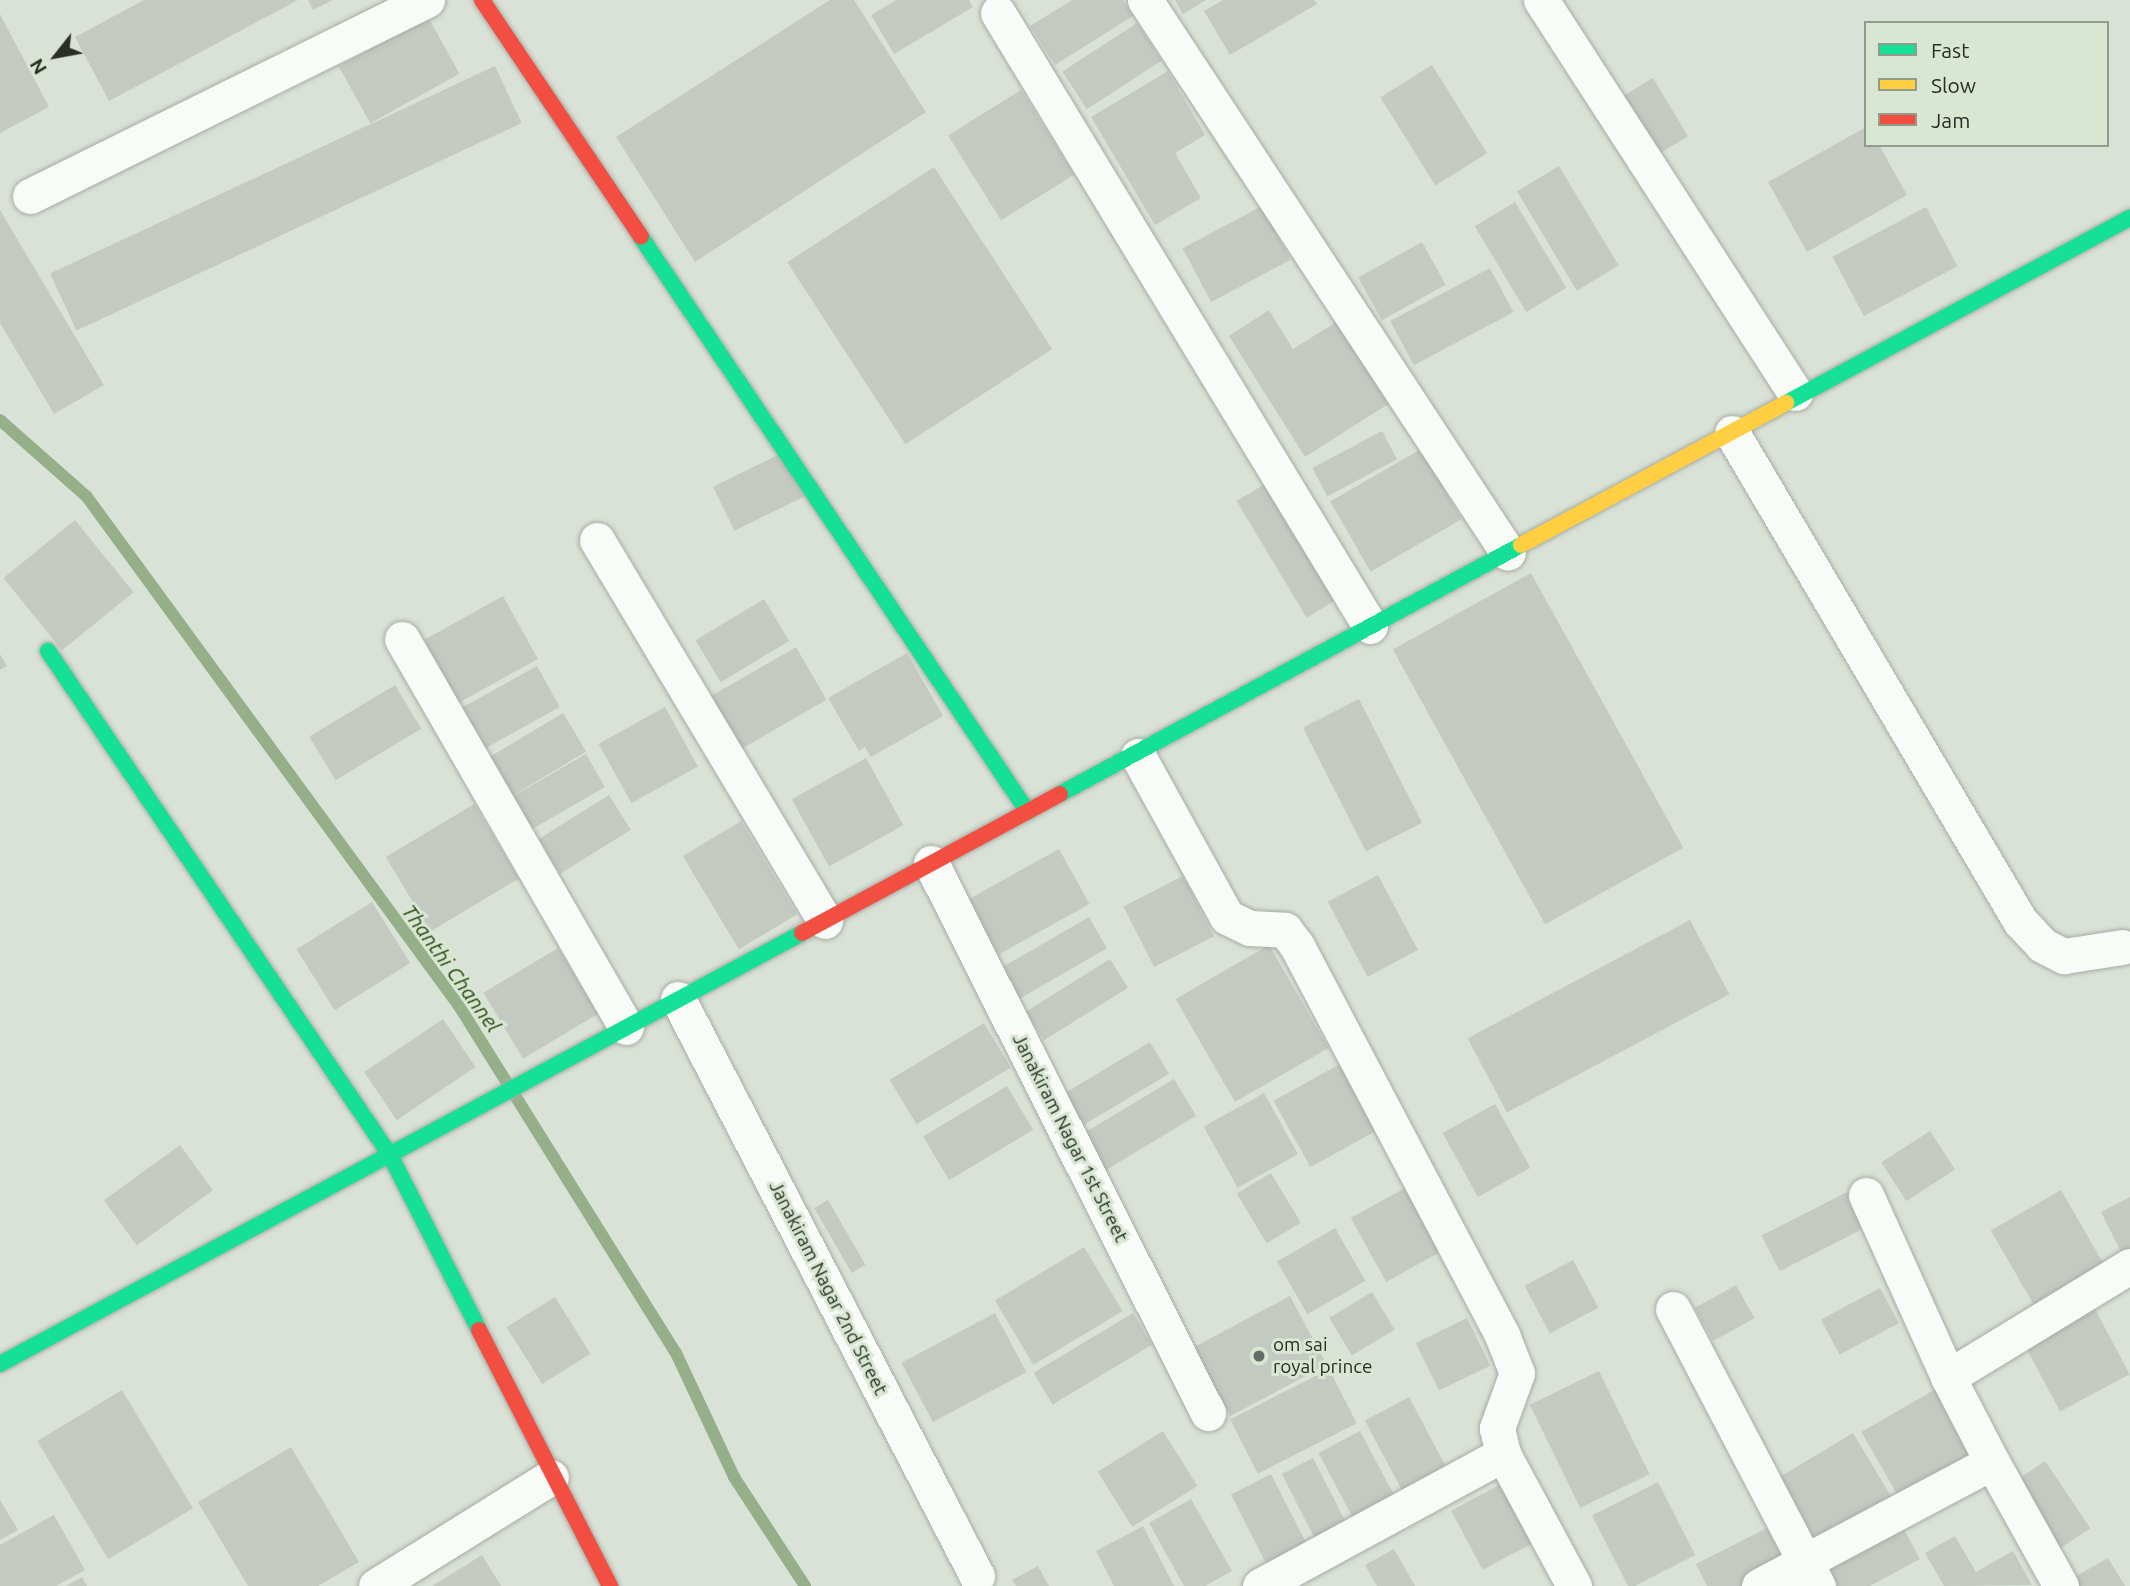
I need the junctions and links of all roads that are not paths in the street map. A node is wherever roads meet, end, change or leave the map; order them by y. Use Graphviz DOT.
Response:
graph roads {
  1 [pos="427,0"];
  2 [pos="482,0"];
  3 [pos="1145,0"];
  4 [pos="1541,0"];
  5 [pos="998,13"];
  6 [pos="30,196"];
  7 [pos="2130,218"];
  8 [pos="1795,393"];
  9 [pos="1732,433"];
  10 [pos="597,540"];
  11 [pos="1508,553"];
  12 [pos="1370,626"];
  13 [pos="402,639"];
  14 [pos="48,651"];
  15 [pos="1138,756"];
  16 [pos="1028,812"];
  17 [pos="931,863"];
  18 [pos="825,921"];
  19 [pos="2122,947"];
  20 [pos="678,999"];
  21 [pos="626,1027"];
  22 [pos="390,1155"];
  23 [pos="1866,1195"];
  24 [pos="2130,1266"];
  25 [pos="1673,1308"];
  26 [pos="0,1364"];
  27 [pos="1948,1377"];
  28 [pos="1208,1413"];
  29 [pos="1503,1454"];
  30 [pos="1992,1462"];
  31 [pos="551,1477"];
  32 [pos="1812,1574"];
  33 [pos="977,1576"];
  34 [pos="376,1586"];
  35 [pos="610,1586"];
  36 [pos="1260,1586"];
  37 [pos="1574,1586"];
  38 [pos="1759,1586"];
  39 [pos="2061,1586"];
  1 -- 6 [label="street"];
  2 -- 16 [label="street"];
  3 -- 11 [label="street"];
  4 -- 8 [label="street"];
  5 -- 12 [label="street"];
  7 -- 8 [label="street"];
  8 -- 9 [label="street"];
  9 -- 11 [label="street"];
  9 -- 19 [label="street"];
  10 -- 18 [label="street"];
  11 -- 12 [label="street"];
  12 -- 15 [label="street"];
  13 -- 21 [label="street"];
  14 -- 22 [label="street"];
  15 -- 16 [label="street"];
  15 -- 29 [label="street"];
  16 -- 17 [label="street"];
  17 -- 18 [label="street"];
  17 -- 28 [label="street, Janakiram Nagar 1st Street"];
  18 -- 20 [label="street"];
  20 -- 21 [label="street"];
  20 -- 33 [label="street, Janakiram Nagar 2nd Street"];
  21 -- 22 [label="street"];
  22 -- 26 [label="street"];
  22 -- 31 [label="street"];
  23 -- 27 [label="street"];
  24 -- 27 [label="street"];
  25 -- 32 [label="street"];
  27 -- 30 [label="street"];
  29 -- 36 [label="street"];
  29 -- 37 [label="street"];
  30 -- 32 [label="street"];
  30 -- 39 [label="street"];
  31 -- 34 [label="street"];
  31 -- 35 [label="street"];
  32 -- 38 [label="street"];
}
